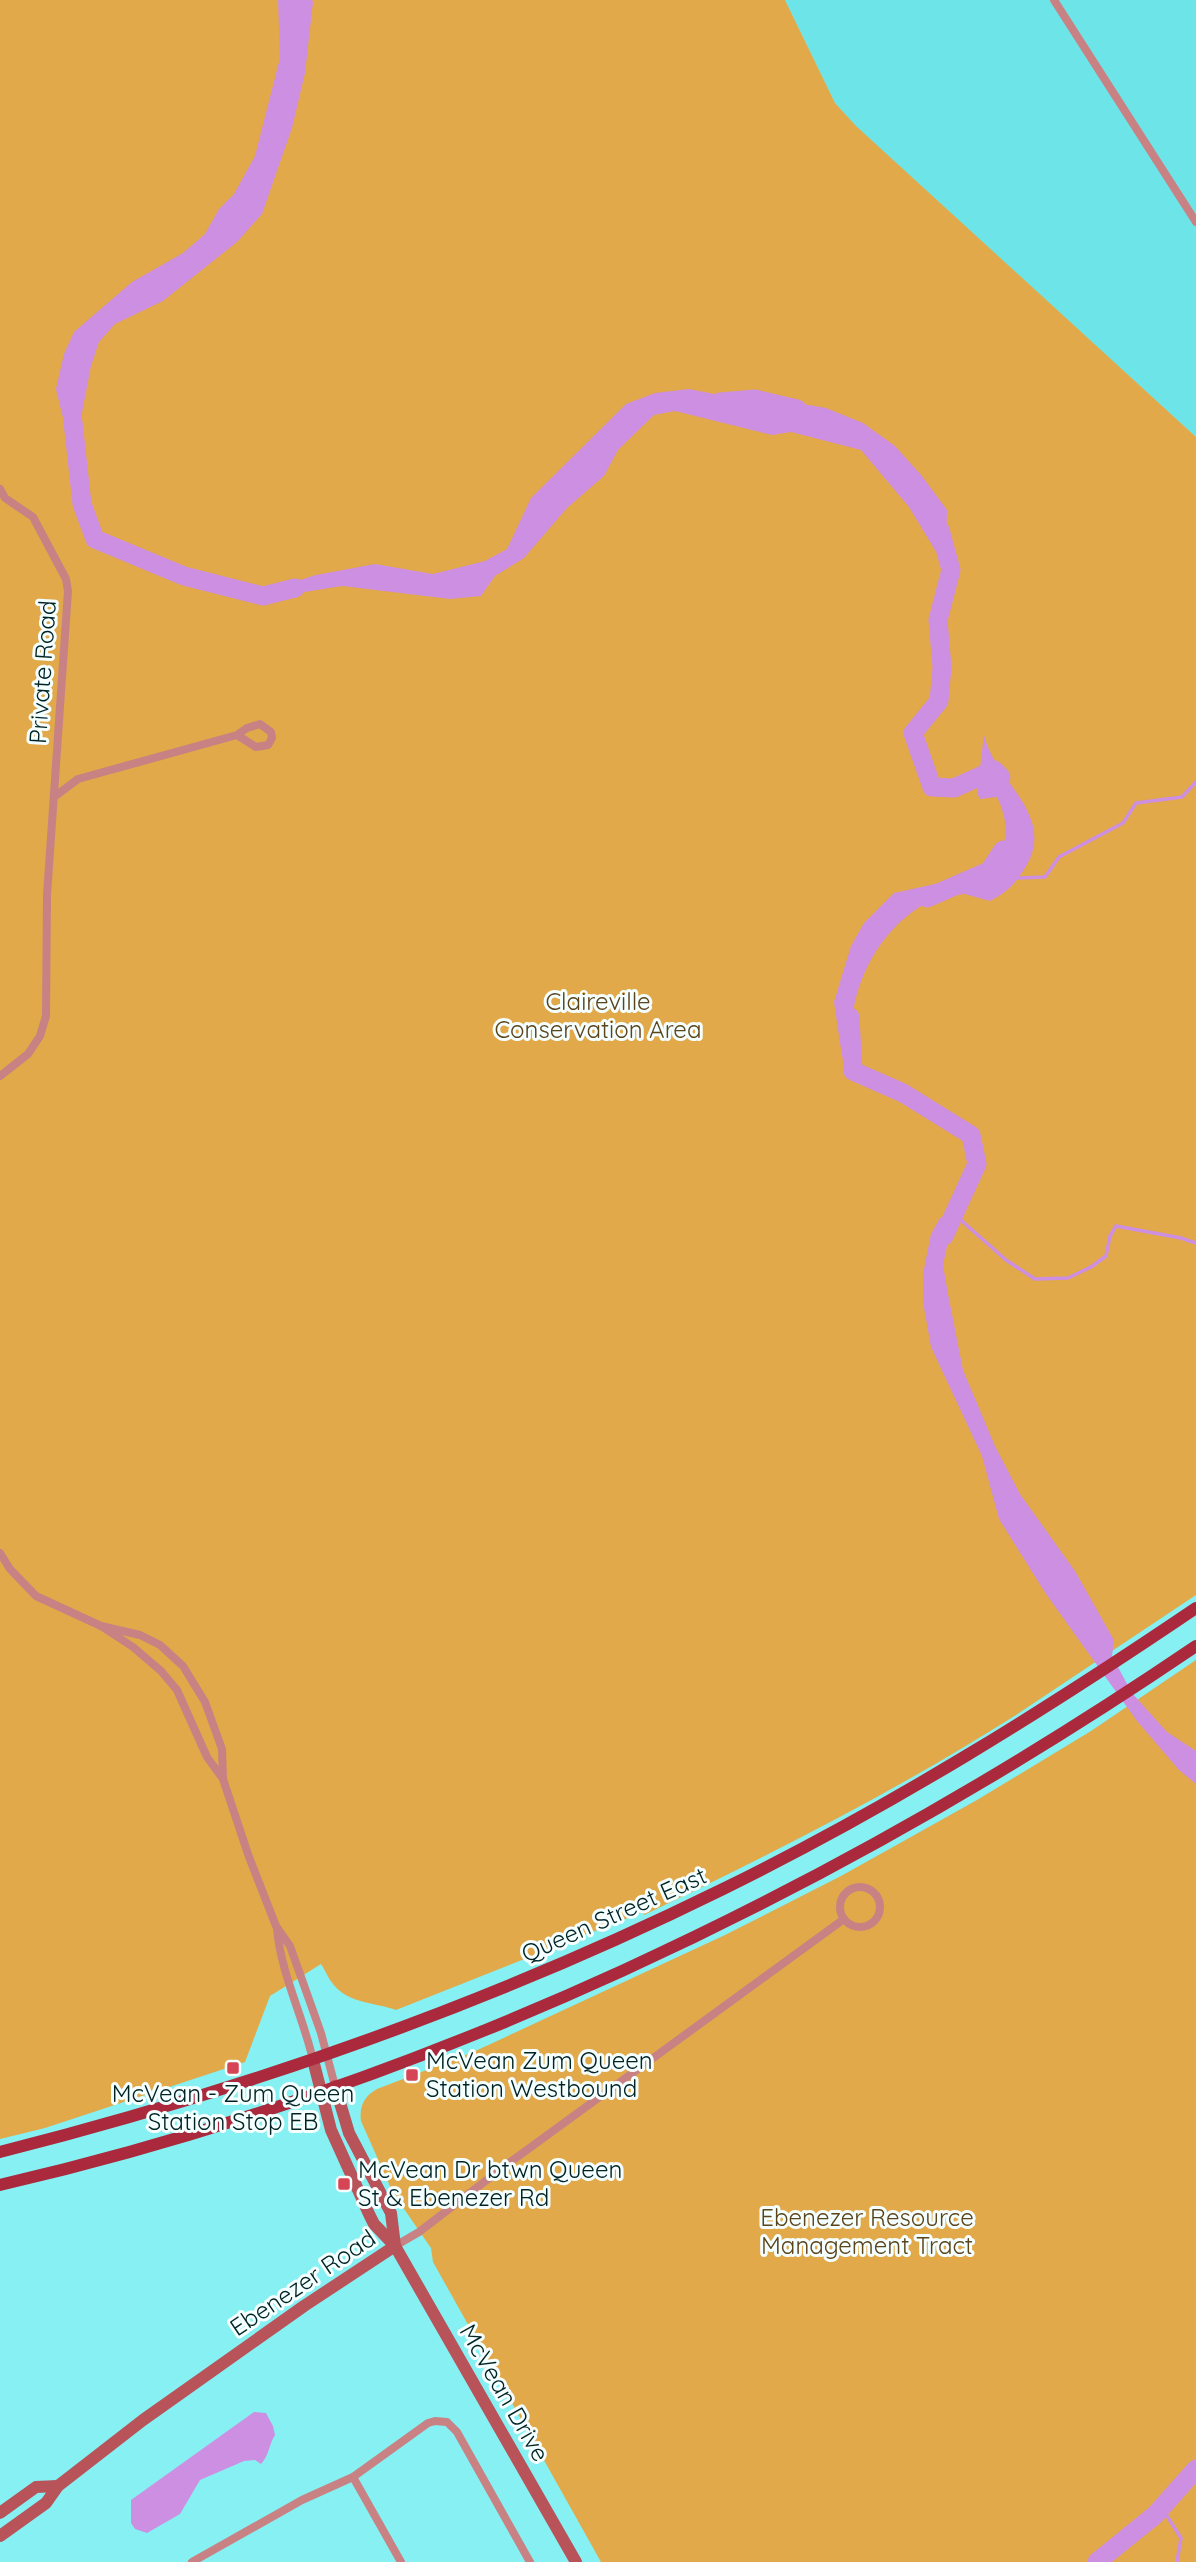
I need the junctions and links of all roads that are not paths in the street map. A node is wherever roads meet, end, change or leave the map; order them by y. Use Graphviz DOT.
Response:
graph roads {
  1 [pos="1054,0"];
  2 [pos="1196,222"];
  3 [pos="0,489"];
  4 [pos="237,735"];
  5 [pos="54,797"];
  6 [pos="0,1076"];
  7 [pos="0,1553"];
  8 [pos="1196,1608"];
  9 [pos="101,1626"];
  10 [pos="1196,1646"];
  11 [pos="223,1779"];
  12 [pos="844,1919"];
  13 [pos="276,1926"];
  14 [pos="327,2055"];
  15 [pos="313,2060"];
  16 [pos="335,2086"];
  17 [pos="320,2091"];
  18 [pos="0,2152"];
  19 [pos="4,2184"];
  20 [pos="395,2246"];
  21 [pos="353,2477"];
  22 [pos="58,2486"];
  23 [pos="0,2512"];
  24 [pos="0,2536"];
  25 [pos="192,2562"];
  26 [pos="401,2562"];
  27 [pos="530,2562"];
  28 [pos="576,2562"];
  1 -- 2 [label="street"];
  3 -- 5 [label="street, Private Road"];
  4 -- 5 [label="street"];
  5 -- 6 [label="street, Private Road"];
  7 -- 9 [label="street"];
  8 -- 14 [label="main road, Queen Street East"];
  9 -- 11 [label="street"];
  9 -- 11 [label="street"];
  10 -- 16 [label="main road"];
  11 -- 13 [label="street"];
  12 -- 12 [label="street"];
  12 -- 20 [label="street, Ebenezer Road"];
  13 -- 14 [label="street"];
  13 -- 15 [label="street"];
  14 -- 15 [label="main road, Queen Street East"];
  14 -- 16 [label="street"];
  15 -- 17 [label="main road, McVean Drive"];
  15 -- 18 [label="main road, Queen Street East"];
  16 -- 17 [label="main road"];
  16 -- 20 [label="main road, McVean Drive"];
  17 -- 19 [label="main road"];
  17 -- 20 [label="main road, McVean Drive"];
  20 -- 22 [label="main road, Ebenezer Road"];
  20 -- 28 [label="main road, McVean Drive"];
  21 -- 25 [label="street"];
  21 -- 26 [label="street"];
  21 -- 27 [label="street"];
  22 -- 23 [label="main road, Ebenezer Road"];
  22 -- 24 [label="main road, Ebenezer Road"];
}
